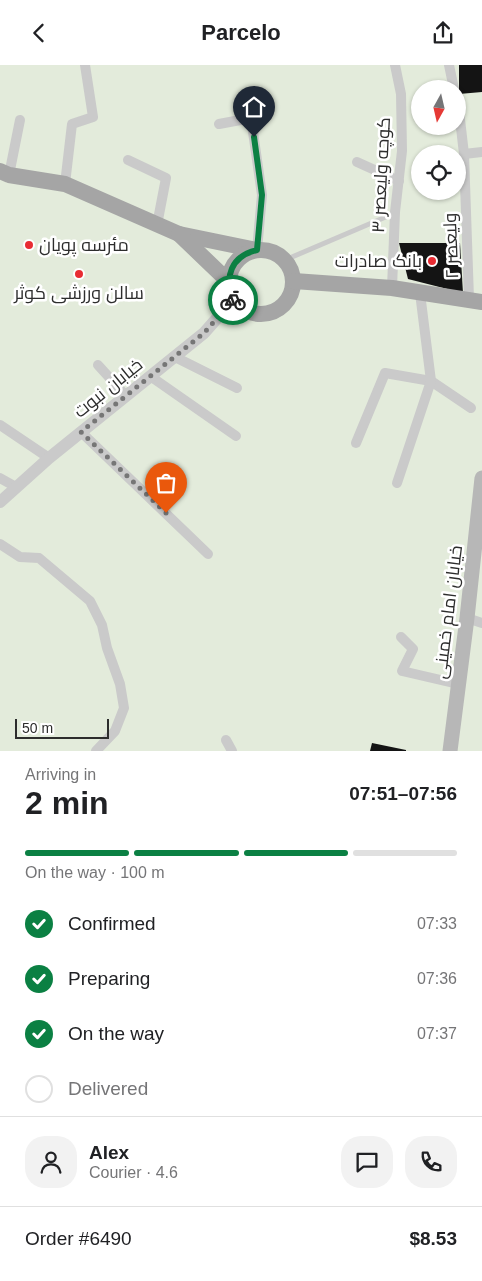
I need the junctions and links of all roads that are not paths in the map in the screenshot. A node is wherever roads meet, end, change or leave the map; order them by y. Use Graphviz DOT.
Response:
graph roads {
  1 [pos="85,65"];
  2 [pos="395,65"];
  3 [pos="449,65"];
  4 [pos="452,80"];
  5 [pos="20,120"];
  6 [pos="219,124"];
  7 [pos="482,152"];
  8 [pos="466,154"];
  9 [pos="128,160"];
  10 [pos="357,162"];
  11 [pos="4,173"];
  12 [pos="399,181"];
  13 [pos="466,181"];
  14 [pos="65,184"];
  15 [pos="395,212"];
  16 [pos="157,225"];
  17 [pos="179,234"];
  18 [pos="257,250"];
  19 [pos="286,260"];
  20 [pos="294,281"];
  21 [pos="229,282"];
  22 [pos="392,288"];
  23 [pos="420,293"];
  24 [pos="234,299"];
  25 [pos="475,301"];
  26 [pos="175,357"];
  27 [pos="98,365"];
  28 [pos="150,376"];
  29 [pos="431,381"];
  30 [pos="237,388"];
  31 [pos="126,396"];
  32 [pos="471,408"];
  33 [pos="0,425"];
  34 [pos="81,432"];
  35 [pos="236,436"];
  36 [pos="356,443"];
  37 [pos="49,458"];
  38 [pos="0,478"];
  39 [pos="397,483"];
  40 [pos="481,485"];
  41 [pos="16,487"];
  42 [pos="0,502"];
  43 [pos="0,544"];
  44 [pos="208,554"];
  45 [pos="475,620"];
  46 [pos="401,637"];
  47 [pos="458,684"];
  48 [pos="226,741"];
  49 [pos="96,751"];
  50 [pos="232,751"];
  51 [pos="450,751"];
  1 -- 14 [label="street"];
  2 -- 12 [label="street, کوچه ولیعصر ۳"];
  3 -- 4 [label="street"];
  5 -- 11 [label="street"];
  6 -- 18 [label="street"];
  7 -- 8 [label="street"];
  9 -- 16 [label="street"];
  10 -- 12 [label="street"];
  11 -- 14 [label="main road"];
  12 -- 15 [label="street, کوچه ولیعصر ۳"];
  13 -- 25 [label="street, ولیعصر ۲"];
  14 -- 16 [label="main road"];
  15 -- 19 [label="lane"];
  15 -- 22 [label="street, کوچه ولیعصر ۳"];
  16 -- 17 [label="main road"];
  17 -- 18 [label="main road"];
  17 -- 21 [label="main road"];
  18 -- 19 [label="main road"];
  18 -- 21 [label="main road"];
  19 -- 20 [label="main road"];
  20 -- 22 [label="main road"];
  20 -- 24 [label="main road"];
  21 -- 24 [label="main road"];
  22 -- 23 [label="main road"];
  23 -- 25 [label="main road"];
  23 -- 29 [label="street"];
  24 -- 26 [label="street, خیابان نبوت"];
  26 -- 28 [label="street, خیابان نبوت"];
  26 -- 30 [label="street"];
  27 -- 31 [label="street"];
  28 -- 31 [label="street, خیابان نبوت"];
  28 -- 35 [label="street"];
  29 -- 32 [label="street"];
  29 -- 36 [label="street"];
  29 -- 39 [label="street"];
  31 -- 34 [label="street, خیابان نبوت"];
  33 -- 37 [label="street"];
  34 -- 37 [label="street, خیابان نبوت"];
  34 -- 44 [label="street"];
  37 -- 41 [label="street, خیابان نبوت"];
  38 -- 41 [label="street"];
  40 -- 45 [label="main road, خیابان امام خمینی"];
  41 -- 42 [label="street, خیابان نبوت"];
  43 -- 49 [label="street"];
  45 -- 47 [label="main road, خیابان امام خمینی"];
  46 -- 47 [label="street"];
  47 -- 51 [label="main road, خیابان امام خمینی"];
  48 -- 50 [label="street"];
}
